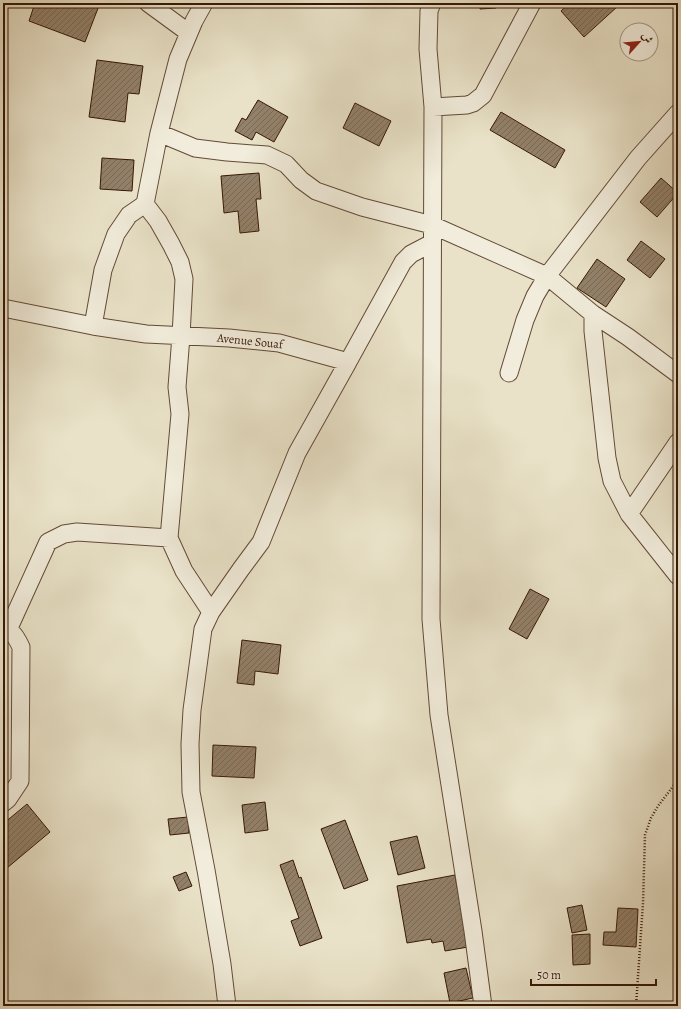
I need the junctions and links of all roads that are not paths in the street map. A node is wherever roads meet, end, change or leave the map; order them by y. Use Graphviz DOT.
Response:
graph roads {
  1 [pos="148,3"];
  2 [pos="204,3"];
  3 [pos="532,3"];
  4 [pos="429,6"];
  5 [pos="189,33"];
  6 [pos="433,107"];
  7 [pos="678,113"];
  8 [pos="159,133"];
  9 [pos="144,204"];
  10 [pos="432,225"];
  11 [pos="432,243"];
  12 [pos="547,276"];
  13 [pos="3,308"];
  14 [pos="593,314"];
  15 [pos="93,326"];
  16 [pos="181,336"];
  17 [pos="348,362"];
  18 [pos="509,373"];
  19 [pos="678,374"];
  20 [pos="678,442"];
  21 [pos="629,514"];
  22 [pos="169,538"];
  23 [pos="678,576"];
  24 [pos="211,612"];
  25 [pos="6,629"];
  26 [pos="3,803"];
  27 [pos="227,1006"];
  28 [pos="483,1006"];
  1 -- 5 [label="street"];
  2 -- 5 [label="street"];
  3 -- 6 [label="street"];
  4 -- 6 [label="street"];
  5 -- 8 [label="street"];
  6 -- 10 [label="street"];
  7 -- 12 [label="street"];
  8 -- 9 [label="street"];
  8 -- 10 [label="street"];
  9 -- 15 [label="street"];
  9 -- 16 [label="street"];
  10 -- 11 [label="street"];
  10 -- 12 [label="street"];
  11 -- 17 [label="street"];
  11 -- 28 [label="street"];
  12 -- 14 [label="street"];
  12 -- 18 [label="street"];
  13 -- 15 [label="street, Avenue Souaf"];
  14 -- 19 [label="street"];
  14 -- 21 [label="street"];
  15 -- 16 [label="street, Avenue Souaf"];
  16 -- 17 [label="street, Avenue Souaf"];
  16 -- 22 [label="street"];
  17 -- 24 [label="street"];
  20 -- 21 [label="street"];
  21 -- 23 [label="street"];
  22 -- 24 [label="street"];
  22 -- 25 [label="street"];
  24 -- 27 [label="street"];
  25 -- 26 [label="street"];
}
